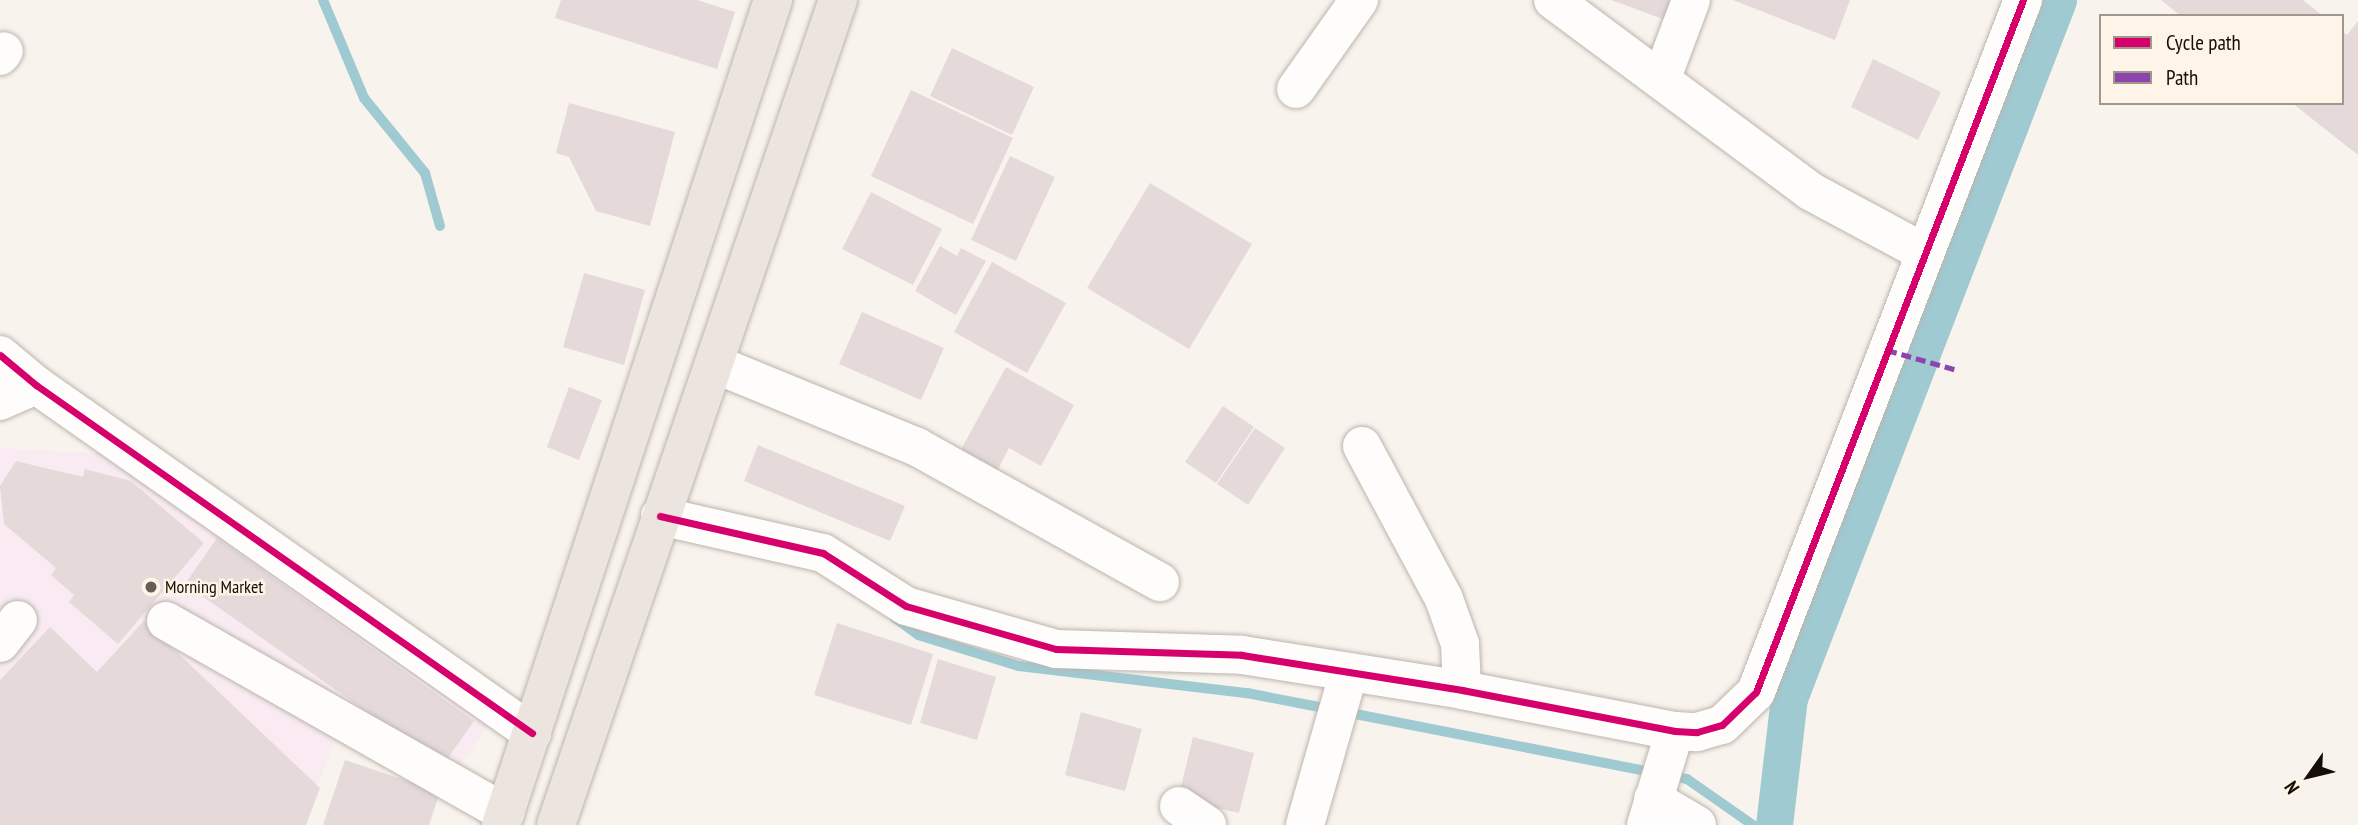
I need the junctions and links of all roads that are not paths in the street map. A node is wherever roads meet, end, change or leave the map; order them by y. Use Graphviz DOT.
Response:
graph roads {
  1 [pos="773,0"];
  2 [pos="838,0"];
  3 [pos="1359,0"];
  4 [pos="1553,0"];
  5 [pos="1691,0"];
  6 [pos="2023,0"];
  7 [pos="1661,80"];
  8 [pos="1296,89"];
  9 [pos="1925,253"];
  10 [pos="0,355"];
  11 [pos="717,365"];
  12 [pos="36,385"];
  13 [pos="0,401"];
  14 [pos="1362,446"];
  15 [pos="660,516"];
  16 [pos="1160,582"];
  17 [pos="166,621"];
  18 [pos="1349,672"];
  19 [pos="1462,690"];
  20 [pos="1675,731"];
  21 [pos="532,733"];
  22 [pos="1650,812"];
  23 [pos="503,819"];
  24 [pos="556,825"];
  25 [pos="1305,825"];
  26 [pos="1697,825"];
  1 -- 21 [label="main road"];
  2 -- 11 [label="main road"];
  3 -- 8 [label="street"];
  4 -- 7 [label="street"];
  5 -- 7 [label="street"];
  6 -- 9 [label="street"];
  7 -- 9 [label="street"];
  9 -- 20 [label="street"];
  10 -- 12 [label="street"];
  11 -- 15 [label="main road"];
  11 -- 16 [label="street"];
  12 -- 13 [label="street"];
  12 -- 21 [label="street"];
  14 -- 19 [label="street"];
  15 -- 18 [label="street"];
  15 -- 24 [label="main road"];
  17 -- 23 [label="street"];
  18 -- 19 [label="street"];
  18 -- 25 [label="street"];
  19 -- 20 [label="street"];
  20 -- 22 [label="street"];
  21 -- 23 [label="main road"];
  22 -- 26 [label="street"];
}
